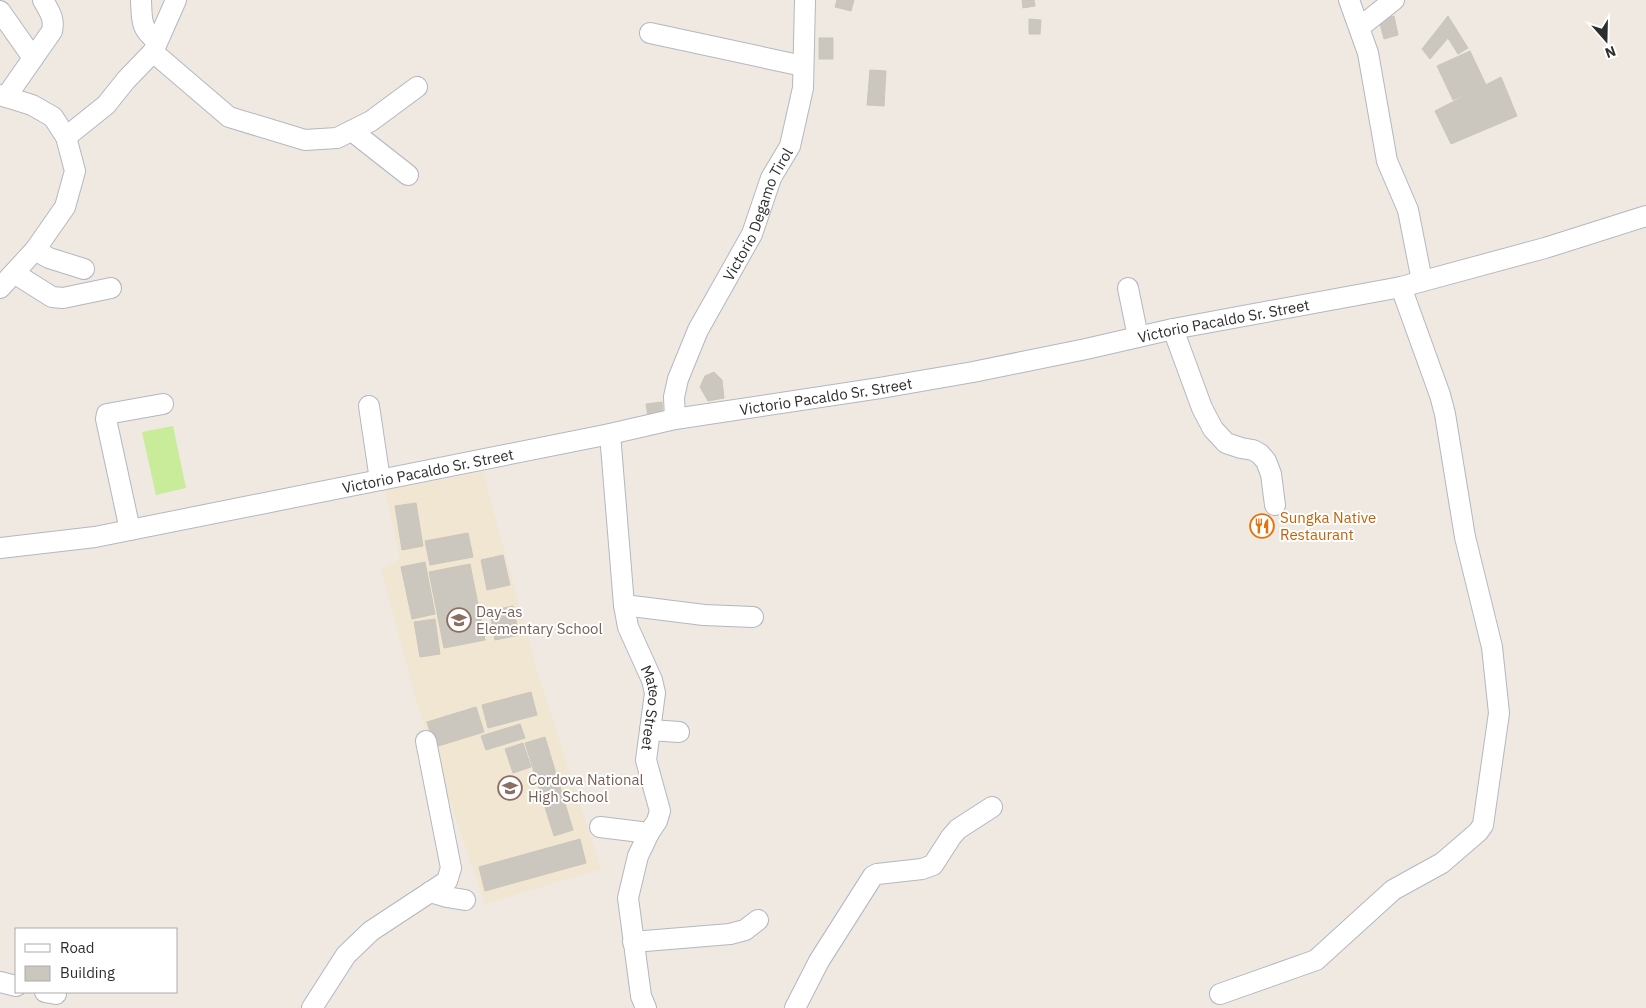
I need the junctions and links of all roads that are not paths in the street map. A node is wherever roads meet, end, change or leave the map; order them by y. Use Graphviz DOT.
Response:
graph roads {
  1 [pos="43,0"];
  2 [pos="141,0"];
  3 [pos="176,0"];
  4 [pos="805,0"];
  5 [pos="1349,0"];
  6 [pos="1394,0"];
  7 [pos="0,11"];
  8 [pos="1360,27"];
  9 [pos="650,34"];
  10 [pos="155,47"];
  11 [pos="33,58"];
  12 [pos="803,66"];
  13 [pos="417,87"];
  14 [pos="3,96"];
  15 [pos="352,131"];
  16 [pos="66,137"];
  17 [pos="408,175"];
  18 [pos="1646,216"];
  19 [pos="35,250"];
  20 [pos="84,269"];
  21 [pos="14,273"];
  22 [pos="1422,281"];
  23 [pos="1400,287"];
  24 [pos="0,288"];
  25 [pos="112,288"];
  26 [pos="1128,288"];
  27 [pos="1173,329"];
  28 [pos="1138,337"];
  29 [pos="163,404"];
  30 [pos="369,406"];
  31 [pos="675,419"];
  32 [pos="610,434"];
  33 [pos="380,480"];
  34 [pos="1275,505"];
  35 [pos="130,530"];
  36 [pos="0,548"];
  37 [pos="624,605"];
  38 [pos="753,617"];
  39 [pos="650,730"];
  40 [pos="679,732"];
  41 [pos="426,741"];
  42 [pos="992,807"];
  43 [pos="600,827"];
  44 [pos="649,834"];
  45 [pos="430,892"];
  46 [pos="465,900"];
  47 [pos="758,920"];
  48 [pos="633,942"];
  49 [pos="0,982"];
  50 [pos="15,986"];
  51 [pos="1220,994"];
  52 [pos="312,1008"];
  53 [pos="646,1008"];
  54 [pos="795,1008"];
  1 -- 11 [label="street"];
  2 -- 10 [label="street"];
  3 -- 10 [label="street"];
  4 -- 12 [label="street, Victorio Degamo Tirol"];
  5 -- 8 [label="street"];
  6 -- 8 [label="street"];
  7 -- 11 [label="street"];
  8 -- 22 [label="street"];
  9 -- 12 [label="street"];
  10 -- 15 [label="street"];
  10 -- 16 [label="street"];
  11 -- 14 [label="street"];
  12 -- 31 [label="street, Victorio Degamo Tirol"];
  13 -- 15 [label="street"];
  14 -- 16 [label="street"];
  15 -- 17 [label="street"];
  16 -- 19 [label="street"];
  18 -- 22 [label="street, Victorio Pacaldo Sr. Street"];
  19 -- 20 [label="street"];
  19 -- 21 [label="street"];
  21 -- 24 [label="street"];
  21 -- 25 [label="street"];
  22 -- 23 [label="street, Victorio Pacaldo Sr. Street"];
  23 -- 27 [label="street, Victorio Pacaldo Sr. Street"];
  23 -- 51 [label="street"];
  26 -- 28 [label="street"];
  27 -- 28 [label="street, Victorio Pacaldo Sr. Street"];
  27 -- 34 [label="street"];
  28 -- 31 [label="street, Victorio Pacaldo Sr. Street"];
  29 -- 35 [label="street"];
  30 -- 33 [label="street"];
  31 -- 32 [label="street, Victorio Pacaldo Sr. Street"];
  32 -- 33 [label="street, Victorio Pacaldo Sr. Street"];
  32 -- 37 [label="street, Mateo Street"];
  33 -- 35 [label="street, Victorio Pacaldo Sr. Street"];
  35 -- 36 [label="street, Victorio Pacaldo Sr. Street"];
  37 -- 38 [label="street"];
  37 -- 39 [label="street, Mateo Street"];
  39 -- 40 [label="street"];
  39 -- 44 [label="street, Mateo Street"];
  41 -- 45 [label="street"];
  42 -- 54 [label="street"];
  43 -- 44 [label="street"];
  44 -- 48 [label="street, Mateo Street"];
  45 -- 46 [label="street"];
  45 -- 52 [label="street"];
  47 -- 48 [label="street"];
  48 -- 53 [label="street, Mateo Street"];
  49 -- 50 [label="street"];
}
